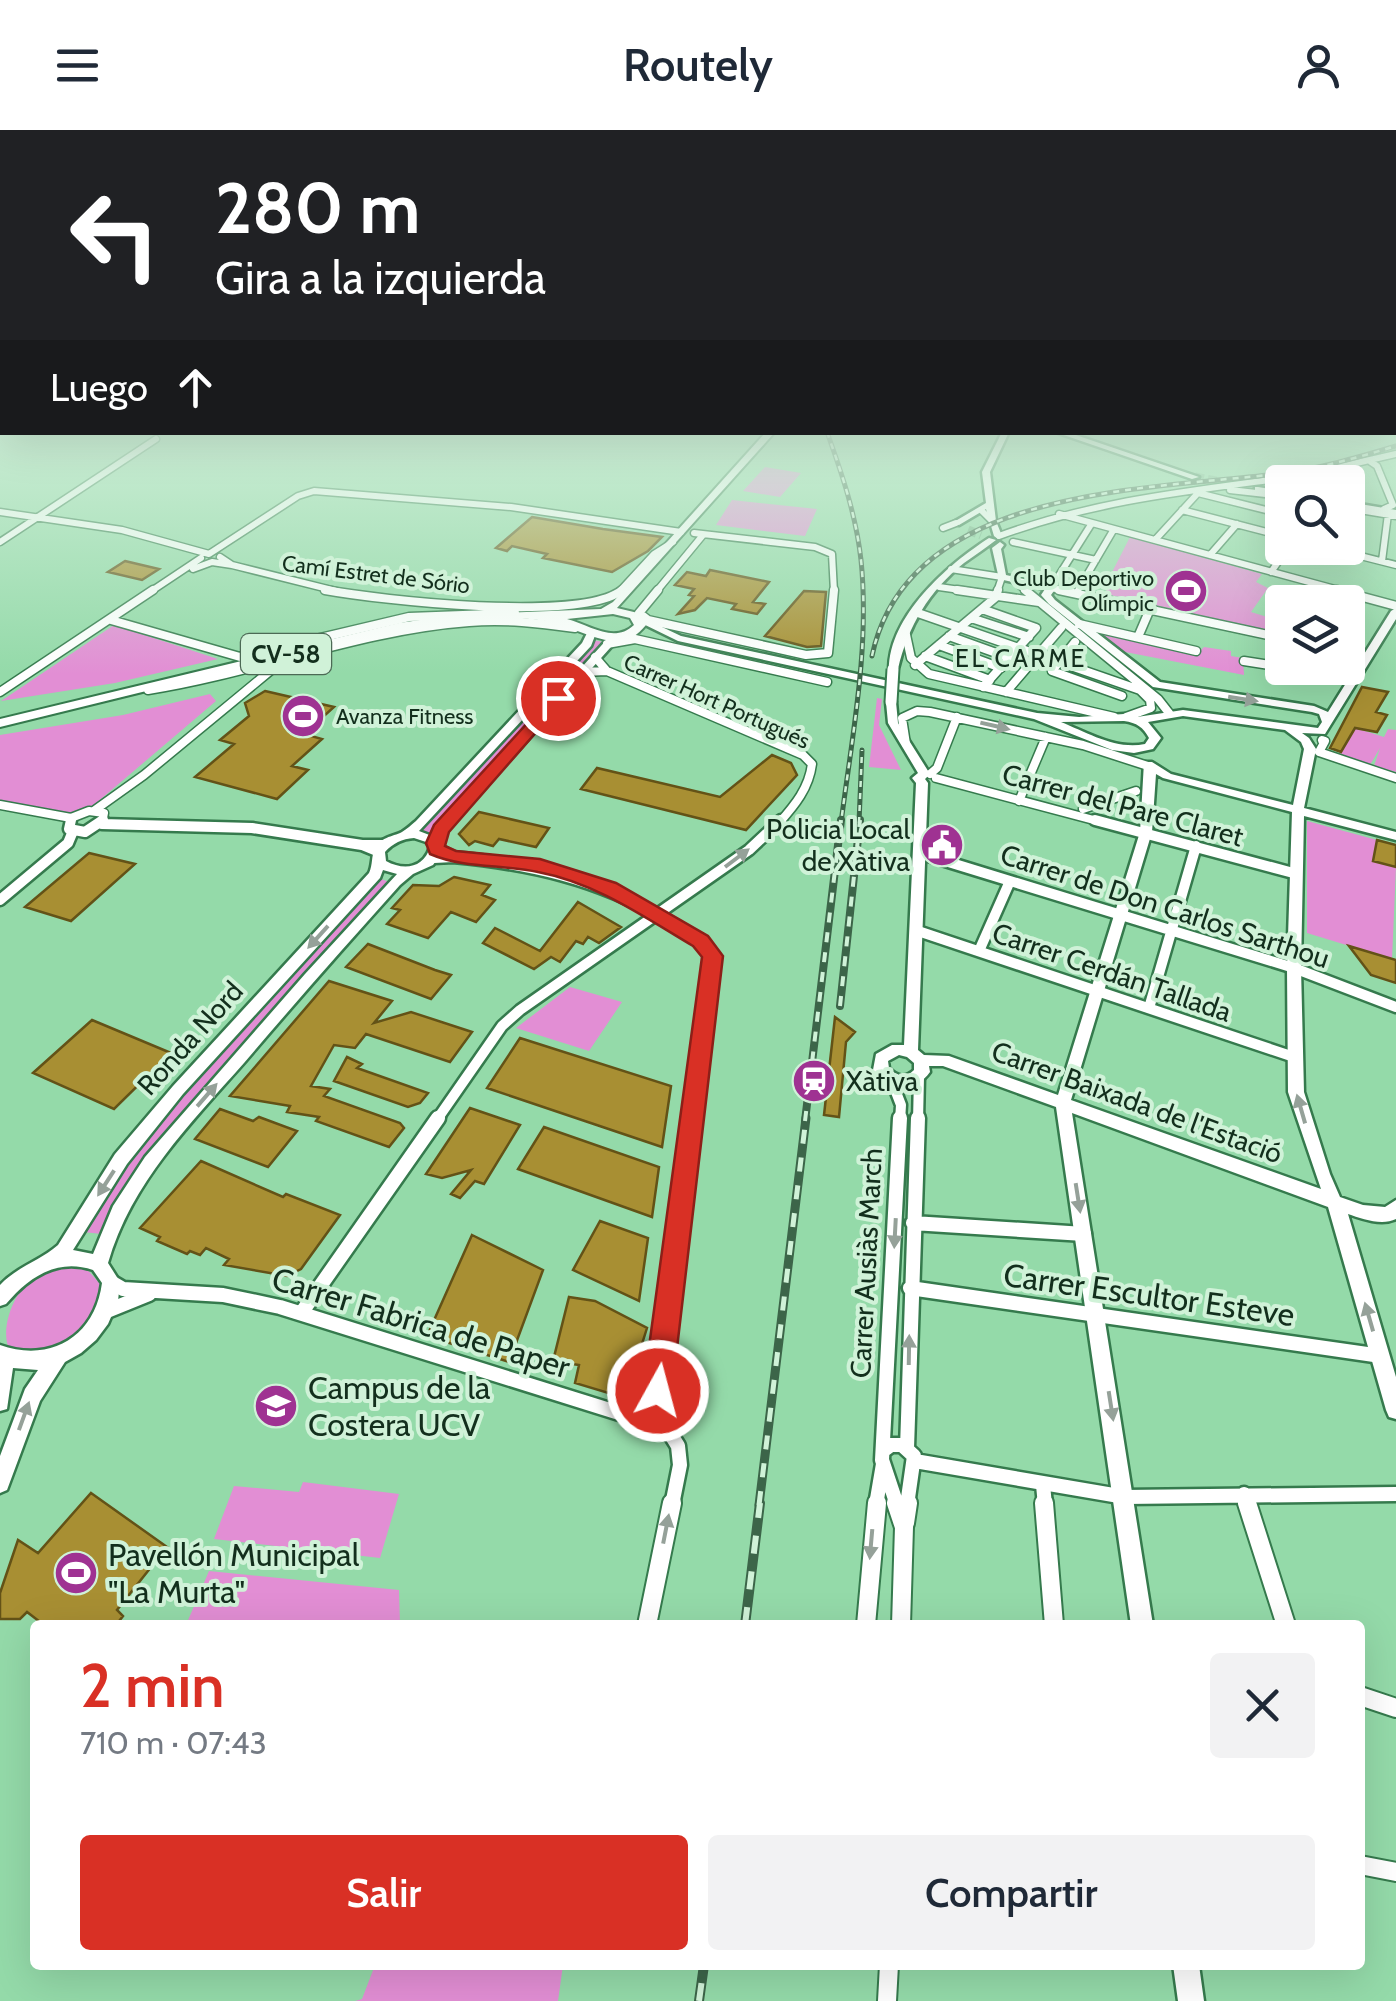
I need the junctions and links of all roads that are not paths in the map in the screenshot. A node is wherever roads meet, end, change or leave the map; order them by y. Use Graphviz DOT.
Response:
graph roads {
  1 [pos="64,500"];
  2 [pos="292,500"];
  3 [pos="426,500"];
  4 [pos="710,500"];
  5 [pos="727,500"];
  6 [pos="986,500"];
  7 [pos="1132,500"];
  8 [pos="1191,500"];
  9 [pos="1227,500"];
  10 [pos="986,507"];
  11 [pos="1365,508"];
  12 [pos="1182,510"];
  13 [pos="1265,510"];
  14 [pos="0,512"];
  15 [pos="1392,513"];
  16 [pos="1059,514"];
  17 [pos="39,517"];
  18 [pos="1092,523"];
  19 [pos="956,524"];
  20 [pos="1238,524"];
  21 [pos="942,528"];
  22 [pos="1020,529"];
  23 [pos="1114,529"];
  24 [pos="968,530"];
  25 [pos="1265,531"];
  26 [pos="682,532"];
  27 [pos="698,534"];
  28 [pos="981,535"];
  29 [pos="996,539"];
  30 [pos="1013,540"];
  31 [pos="1155,540"];
  32 [pos="0,542"];
  33 [pos="673,542"];
  34 [pos="1073,555"];
  35 [pos="209,556"];
  36 [pos="1210,556"];
  37 [pos="1365,557"];
  38 [pos="1096,560"];
  39 [pos="1382,561"];
  40 [pos="1276,565"];
  41 [pos="1396,565"];
  42 [pos="951,568"];
  43 [pos="1271,572"];
  44 [pos="1008,578"];
  45 [pos="939,587"];
  46 [pos="1051,588"];
  47 [pos="653,592"];
  48 [pos="1077,593"];
  49 [pos="639,596"];
  50 [pos="996,597"];
  51 [pos="419,599"];
  52 [pos="1040,602"];
  53 [pos="468,609"];
  54 [pos="982,609"];
  55 [pos="1150,609"];
  56 [pos="1396,609"];
  57 [pos="604,612"];
  58 [pos="915,612"];
  59 [pos="549,615"];
  60 [pos="636,615"];
  61 [pos="418,616"];
  62 [pos="534,616"];
  63 [pos="971,618"];
  64 [pos="111,620"];
  65 [pos="946,622"];
  66 [pos="1079,624"];
  67 [pos="960,627"];
  68 [pos="1061,628"];
  69 [pos="904,630"];
  70 [pos="589,631"];
  71 [pos="712,634"];
  72 [pos="1265,634"];
  73 [pos="950,636"];
  74 [pos="1028,637"];
  75 [pos="1138,637"];
  76 [pos="680,638"];
  77 [pos="616,640"];
  78 [pos="1075,642"];
  79 [pos="938,645"];
  80 [pos="1019,647"];
  81 [pos="1196,650"];
  82 [pos="1038,654"];
  83 [pos="595,656"];
  84 [pos="925,656"];
  85 [pos="1367,656"];
  86 [pos="1010,658"];
  87 [pos="1365,660"];
  88 [pos="1059,661"];
  89 [pos="1244,661"];
  90 [pos="282,663"];
  91 [pos="1265,664"];
  92 [pos="915,665"];
  93 [pos="1001,668"];
  94 [pos="608,671"];
  95 [pos="582,672"];
  96 [pos="220,680"];
  97 [pos="827,682"];
  98 [pos="987,684"];
  99 [pos="1350,685"];
  100 [pos="148,690"];
  101 [pos="244,690"];
  102 [pos="0,692"];
  103 [pos="1006,692"];
  104 [pos="1122,696"];
  105 [pos="1169,714"];
  106 [pos="1037,716"];
  107 [pos="957,718"];
  108 [pos="1125,718"];
  109 [pos="0,720"];
  110 [pos="1100,720"];
  111 [pos="1290,729"];
  112 [pos="1320,731"];
  113 [pos="1046,737"];
  114 [pos="1099,740"];
  115 [pos="906,744"];
  116 [pos="1083,745"];
  117 [pos="1112,747"];
  118 [pos="1134,750"];
  119 [pos="1310,750"];
  120 [pos="1152,767"];
  121 [pos="928,778"];
  122 [pos="1396,778"];
  123 [pos="1136,790"];
  124 [pos="1019,800"];
  125 [pos="0,805"];
  126 [pos="1082,809"];
  127 [pos="95,810"];
  128 [pos="1298,810"];
  129 [pos="72,818"];
  130 [pos="102,824"];
  131 [pos="73,831"];
  132 [pos="1146,832"];
  133 [pos="406,834"];
  134 [pos="1396,836"];
  135 [pos="1196,846"];
  136 [pos="435,850"];
  137 [pos="381,853"];
  138 [pos="919,853"];
  139 [pos="409,871"];
  140 [pos="1298,874"];
  141 [pos="1010,880"];
  142 [pos="0,900"];
  143 [pos="658,914"];
  144 [pos="1121,915"];
  145 [pos="916,930"];
  146 [pos="1172,931"];
  147 [pos="978,951"];
  148 [pos="1294,968"];
  149 [pos="1097,991"];
  150 [pos="1396,1006"];
  151 [pos="1149,1008"];
  152 [pos="1294,1057"];
  153 [pos="917,1064"];
  154 [pos="891,1080"];
  155 [pos="1063,1102"];
  156 [pos="1321,1174"];
  157 [pos="1297,1186"];
  158 [pos="1335,1200"];
  159 [pos="1394,1216"];
  160 [pos="912,1223"];
  161 [pos="1084,1234"];
  162 [pos="53,1260"];
  163 [pos="99,1264"];
  164 [pos="111,1282"];
  165 [pos="910,1288"];
  166 [pos="160,1291"];
  167 [pos="0,1298"];
  168 [pos="107,1311"];
  169 [pos="302,1312"];
  170 [pos="1096,1314"];
  171 [pos="60,1355"];
  172 [pos="3,1356"];
  173 [pos="1380,1356"];
  174 [pos="0,1402"];
  175 [pos="658,1402"];
  176 [pos="1396,1410"];
  177 [pos="911,1461"];
  178 [pos="884,1462"];
  179 [pos="0,1484"];
  180 [pos="1042,1485"];
  181 [pos="1244,1494"];
  182 [pos="1396,1494"];
  183 [pos="1126,1497"];
  184 [pos="904,1527"];
  185 [pos="648,1620"];
  186 [pos="866,1620"];
  187 [pos="901,1620"];
  188 [pos="1054,1620"];
  189 [pos="1141,1620"];
  190 [pos="1284,1620"];
  191 [pos="1365,1698"];
  192 [pos="1396,1708"];
  193 [pos="1365,1866"];
  194 [pos="1396,1872"];
  195 [pos="889,1970"];
  196 [pos="1187,1970"];
  197 [pos="887,2001"];
  198 [pos="1191,2001"];
  1 -- 17 [label="street"];
  2 -- 35 [label="street"];
  3 -- 26 [label="street"];
  4 -- 26 [label="main road"];
  5 -- 27 [label="main road"];
  6 -- 10 [label="street"];
  7 -- 16 [label="street"];
  8 -- 12 [label="street"];
  9 -- 13 [label="street"];
  10 -- 19 [label="street"];
  10 -- 29 [label="street"];
  11 -- 15 [label="street"];
  12 -- 20 [label="street"];
  12 -- 31 [label="street"];
  14 -- 17 [label="street, Camí Estret de Sório"];
  15 -- 39 [label="street"];
  16 -- 18 [label="street"];
  16 -- 22 [label="street"];
  17 -- 32 [label="street"];
  17 -- 35 [label="street, Camí Estret de Sório"];
  18 -- 23 [label="street"];
  18 -- 34 [label="street"];
  19 -- 21 [label="street"];
  19 -- 24 [label="street"];
  20 -- 25 [label="street"];
  20 -- 36 [label="street"];
  22 -- 29 [label="street"];
  22 -- 30 [label="street"];
  23 -- 31 [label="street"];
  23 -- 38 [label="street"];
  26 -- 33 [label="main road"];
  27 -- 47 [label="street"];
  27 -- 49 [label="main road"];
  27 -- 71 [label="street"];
  28 -- 29 [label="street"];
  29 -- 30 [label="street"];
  29 -- 42 [label="street"];
  29 -- 44 [label="street"];
  30 -- 34 [label="street"];
  31 -- 36 [label="street"];
  33 -- 53 [label="street, Camí Estret de Sório"];
  33 -- 57 [label="main road"];
  34 -- 38 [label="street"];
  34 -- 46 [label="street"];
  35 -- 51 [label="street, Camí Estret de Sório"];
  35 -- 64 [label="street"];
  36 -- 43 [label="street"];
  37 -- 39 [label="street"];
  38 -- 48 [label="street"];
  39 -- 41 [label="street"];
  40 -- 43 [label="street"];
  42 -- 44 [label="street"];
  42 -- 58 [label="street"];
  43 -- 56 [label="street"];
  44 -- 46 [label="street"];
  44 -- 50 [label="street"];
  44 -- 52 [label="street"];
  45 -- 50 [label="street"];
  46 -- 48 [label="street"];
  46 -- 66 [label="street"];
  47 -- 49 [label="street"];
  47 -- 60 [label="street"];
  48 -- 55 [label="street"];
  49 -- 60 [label="main road"];
  50 -- 52 [label="street"];
  50 -- 54 [label="street"];
  51 -- 53 [label="street, Camí Estret de Sório"];
  51 -- 61 [label="street"];
  52 -- 105 [label="street"];
  53 -- 59 [label="street"];
  53 -- 61 [label="street"];
  54 -- 63 [label="street"];
  54 -- 74 [label="street"];
  55 -- 72 [label="street"];
  55 -- 75 [label="street"];
  56 -- 85 [label="street"];
  57 -- 59 [label="main road, CV-58"];
  57 -- 60 [label="main road"];
  57 -- 70 [label="main road"];
  58 -- 65 [label="street"];
  58 -- 69 [label="street"];
  59 -- 62 [label="main road, CV-58"];
  60 -- 71 [label="street"];
  60 -- 76 [label="street"];
  60 -- 77 [label="main road"];
  61 -- 64 [label="street"];
  62 -- 70 [label="main road, CV-58"];
  62 -- 100 [label="main road, CV-58"];
  63 -- 67 [label="street"];
  63 -- 74 [label="street"];
  64 -- 102 [label="street"];
  65 -- 67 [label="street"];
  65 -- 73 [label="street"];
  66 -- 75 [label="street"];
  66 -- 112 [label="street, one-way"];
  67 -- 73 [label="street"];
  67 -- 80 [label="street"];
  68 -- 82 [label="street"];
  69 -- 92 [label="street"];
  69 -- 115 [label="street, bridge"];
  70 -- 77 [label="main road"];
  70 -- 90 [label="street"];
  70 -- 133 [label="street"];
  71 -- 76 [label="street"];
  73 -- 79 [label="street"];
  73 -- 86 [label="street"];
  74 -- 80 [label="street"];
  75 -- 81 [label="street"];
  76 -- 77 [label="street"];
  76 -- 106 [label="street"];
  77 -- 83 [label="street"];
  77 -- 97 [label="street"];
  78 -- 88 [label="street"];
  79 -- 84 [label="street"];
  79 -- 93 [label="street"];
  80 -- 82 [label="street"];
  80 -- 86 [label="street"];
  82 -- 88 [label="street"];
  82 -- 103 [label="street"];
  83 -- 94 [label="street, Carrer Hort Portugués"];
  83 -- 95 [label="street"];
  84 -- 92 [label="street"];
  84 -- 98 [label="street"];
  85 -- 87 [label="street"];
  86 -- 93 [label="street"];
  88 -- 104 [label="street"];
  88 -- 108 [label="street"];
  89 -- 91 [label="street"];
  90 -- 96 [label="street"];
  90 -- 101 [label="street"];
  92 -- 98 [label="street"];
  93 -- 98 [label="street"];
  94 -- 95 [label="street, Carrer Hort Portugués"];
  143 -- 94 [label="street, Carrer Hort Portugués, one-way"];
  95 -- 136 [label="street"];
  96 -- 100 [label="street"];
  96 -- 101 [label="street"];
  98 -- 103 [label="street"];
  99 -- 112 [label="street"];
  100 -- 109 [label="main road, CV-58"];
  101 -- 127 [label="street"];
  103 -- 108 [label="street"];
  105 -- 108 [label="street"];
  105 -- 111 [label="street"];
  106 -- 110 [label="street"];
  106 -- 114 [label="street"];
  107 -- 113 [label="street, one-way"];
  107 -- 115 [label="street"];
  107 -- 121 [label="street"];
  108 -- 110 [label="street"];
  108 -- 118 [label="street"];
  110 -- 114 [label="street"];
  111 -- 112 [label="street"];
  111 -- 119 [label="street"];
  112 -- 119 [label="street"];
  112 -- 122 [label="street"];
  113 -- 116 [label="street"];
  113 -- 124 [label="street"];
  114 -- 117 [label="street"];
  115 -- 121 [label="street"];
  116 -- 117 [label="street"];
  116 -- 120 [label="street"];
  117 -- 118 [label="street"];
  118 -- 120 [label="street"];
  119 -- 128 [label="street"];
  120 -- 128 [label="street"];
  120 -- 132 [label="street"];
  121 -- 124 [label="street, Carrer del Pare Claret"];
  121 -- 138 [label="street"];
  123 -- 126 [label="street"];
  124 -- 132 [label="street, Carrer del Pare Claret"];
  125 -- 129 [label="street"];
  127 -- 129 [label="street"];
  127 -- 130 [label="street"];
  128 -- 134 [label="street"];
  128 -- 140 [label="street"];
  129 -- 131 [label="street"];
  130 -- 131 [label="street"];
  130 -- 137 [label="street"];
  131 -- 142 [label="street"];
  132 -- 135 [label="street, Carrer del Pare Claret"];
  132 -- 144 [label="street"];
  133 -- 136 [label="street"];
  133 -- 137 [label="street"];
  135 -- 140 [label="street, Carrer del Pare Claret"];
  135 -- 146 [label="street"];
  136 -- 139 [label="street, Ronda Nord"];
  136 -- 143 [label="street"];
  137 -- 139 [label="street"];
  137 -- 162 [label="street, Ronda Nord, one-way"];
  138 -- 141 [label="street, Carrer de Don Carlos Sarthou"];
  138 -- 145 [label="street"];
  163 -- 139 [label="street, Ronda Nord, one-way"];
  140 -- 148 [label="street"];
  141 -- 144 [label="street, Carrer de Don Carlos Sarthou"];
  141 -- 147 [label="street"];
  143 -- 169 [label="street"];
  143 -- 175 [label="street"];
  144 -- 146 [label="street, Carrer de Don Carlos Sarthou"];
  144 -- 149 [label="street"];
  145 -- 147 [label="street, Carrer Cerdán Tallada"];
  145 -- 153 [label="street"];
  146 -- 148 [label="street, Carrer de Don Carlos Sarthou"];
  146 -- 151 [label="street"];
  147 -- 149 [label="street, Carrer Cerdán Tallada"];
  148 -- 150 [label="street, Carrer de Don Carlos Sarthou"];
  148 -- 152 [label="street"];
  149 -- 151 [label="street, Carrer Cerdán Tallada"];
  149 -- 155 [label="street"];
  151 -- 152 [label="street, Carrer Cerdán Tallada"];
  156 -- 152 [label="street, one-way"];
  153 -- 154 [label="street, Carrer Baixada de l'Estació"];
  153 -- 154 [label="street"];
  153 -- 155 [label="street, Carrer Baixada de l'Estació"];
  153 -- 160 [label="street, Carrer Ausiàs March"];
  154 -- 178 [label="street, Carrer Ausiàs March, one-way"];
  155 -- 157 [label="street, Carrer Baixada de l'Estació"];
  155 -- 161 [label="street, one-way"];
  156 -- 157 [label="street"];
  156 -- 158 [label="street"];
  157 -- 158 [label="street, Carrer Baixada de l'Estació"];
  158 -- 159 [label="street, Carrer Baixada de l'Estació"];
  173 -- 158 [label="street, one-way"];
  160 -- 161 [label="street"];
  160 -- 165 [label="street, Carrer Ausiàs March"];
  161 -- 170 [label="street"];
  162 -- 163 [label="street"];
  162 -- 167 [label="street"];
  163 -- 164 [label="street"];
  164 -- 166 [label="street, Carrer Fabrica de Paper"];
  164 -- 168 [label="street"];
  165 -- 170 [label="street, Carrer Escultor Esteve"];
  177 -- 165 [label="street, Carrer Ausiàs March, one-way"];
  166 -- 168 [label="street, Carrer Fabrica de Paper"];
  166 -- 169 [label="street, Carrer Fabrica de Paper"];
  168 -- 171 [label="street"];
  169 -- 175 [label="street, Carrer Fabrica de Paper"];
  170 -- 173 [label="street, Carrer Escultor Esteve"];
  170 -- 183 [label="street, one-way"];
  171 -- 172 [label="street"];
  179 -- 171 [label="street, one-way"];
  172 -- 174 [label="street"];
  173 -- 176 [label="street"];
  185 -- 175 [label="street, one-way"];
  177 -- 178 [label="street"];
  177 -- 178 [label="street"];
  177 -- 180 [label="street"];
  177 -- 184 [label="street, Carrer Ausiàs March"];
  178 -- 184 [label="street, Carrer Ausiàs March"];
  178 -- 186 [label="street, Carrer Ausiàs March, one-way"];
  180 -- 183 [label="street"];
  180 -- 188 [label="street"];
  181 -- 182 [label="street"];
  181 -- 183 [label="street"];
  181 -- 190 [label="street"];
  183 -- 189 [label="street"];
  184 -- 187 [label="street, Carrer Ausiàs March"];
  191 -- 192 [label="street"];
  193 -- 194 [label="street"];
  195 -- 197 [label="street"];
  196 -- 198 [label="street"];
}
